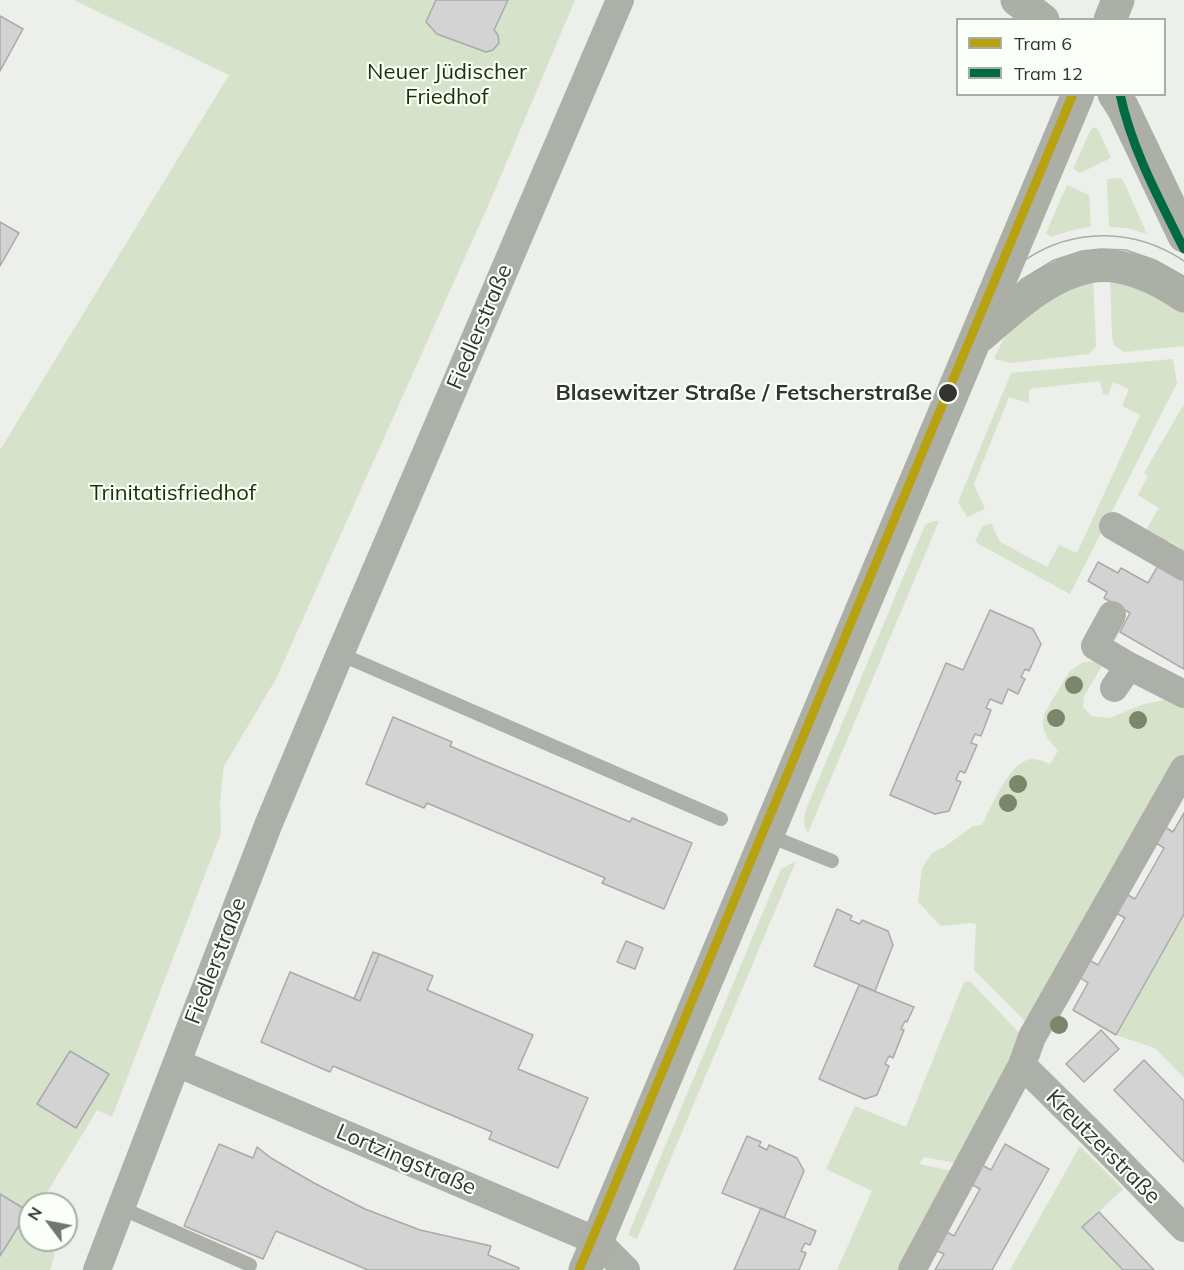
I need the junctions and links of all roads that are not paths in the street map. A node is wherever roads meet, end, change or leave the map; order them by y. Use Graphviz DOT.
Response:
graph roads {
  1 [pos="620,0"];
  2 [pos="1017,0"];
  3 [pos="1118,0"];
  4 [pos="1040,18"];
  5 [pos="1111,18"];
  6 [pos="1077,96"];
  7 [pos="1115,96"];
  8 [pos="1184,236"];
  9 [pos="1184,296"];
  10 [pos="976,340"];
  11 [pos="1113,526"];
  12 [pos="1184,567"];
  13 [pos="1112,615"];
  14 [pos="340,654"];
  15 [pos="1184,694"];
  16 [pos="1184,769"];
  17 [pos="721,819"];
  18 [pos="767,835"];
  19 [pos="832,861"];
  20 [pos="177,1063"];
  21 [pos="1022,1065"];
  22 [pos="121,1208"];
  23 [pos="1184,1228"];
  24 [pos="591,1256"];
  25 [pos="250,1265"];
  26 [pos="97,1270"];
  27 [pos="626,1270"];
  28 [pos="912,1270"];
  1 -- 14 [label="street, Fiedlerstraße"];
  2 -- 4 [label="street"];
  3 -- 5 [label="street"];
  6 -- 10 [label="street"];
  7 -- 8 [label="street"];
  9 -- 10 [label="street"];
  10 -- 18 [label="street"];
  11 -- 12 [label="street"];
  13 -- 15 [label="street"];
  14 -- 17 [label="lane"];
  14 -- 20 [label="street, Fiedlerstraße"];
  16 -- 21 [label="street"];
  18 -- 19 [label="lane"];
  18 -- 24 [label="street"];
  20 -- 22 [label="street, Fiedlerstraße"];
  20 -- 24 [label="street, Lortzingstraße"];
  21 -- 23 [label="street, Kreutzerstraße"];
  21 -- 28 [label="street"];
  22 -- 25 [label="lane"];
  22 -- 26 [label="street, Fiedlerstraße"];
  24 -- 27 [label="street, Lortzingstraße"];
}
